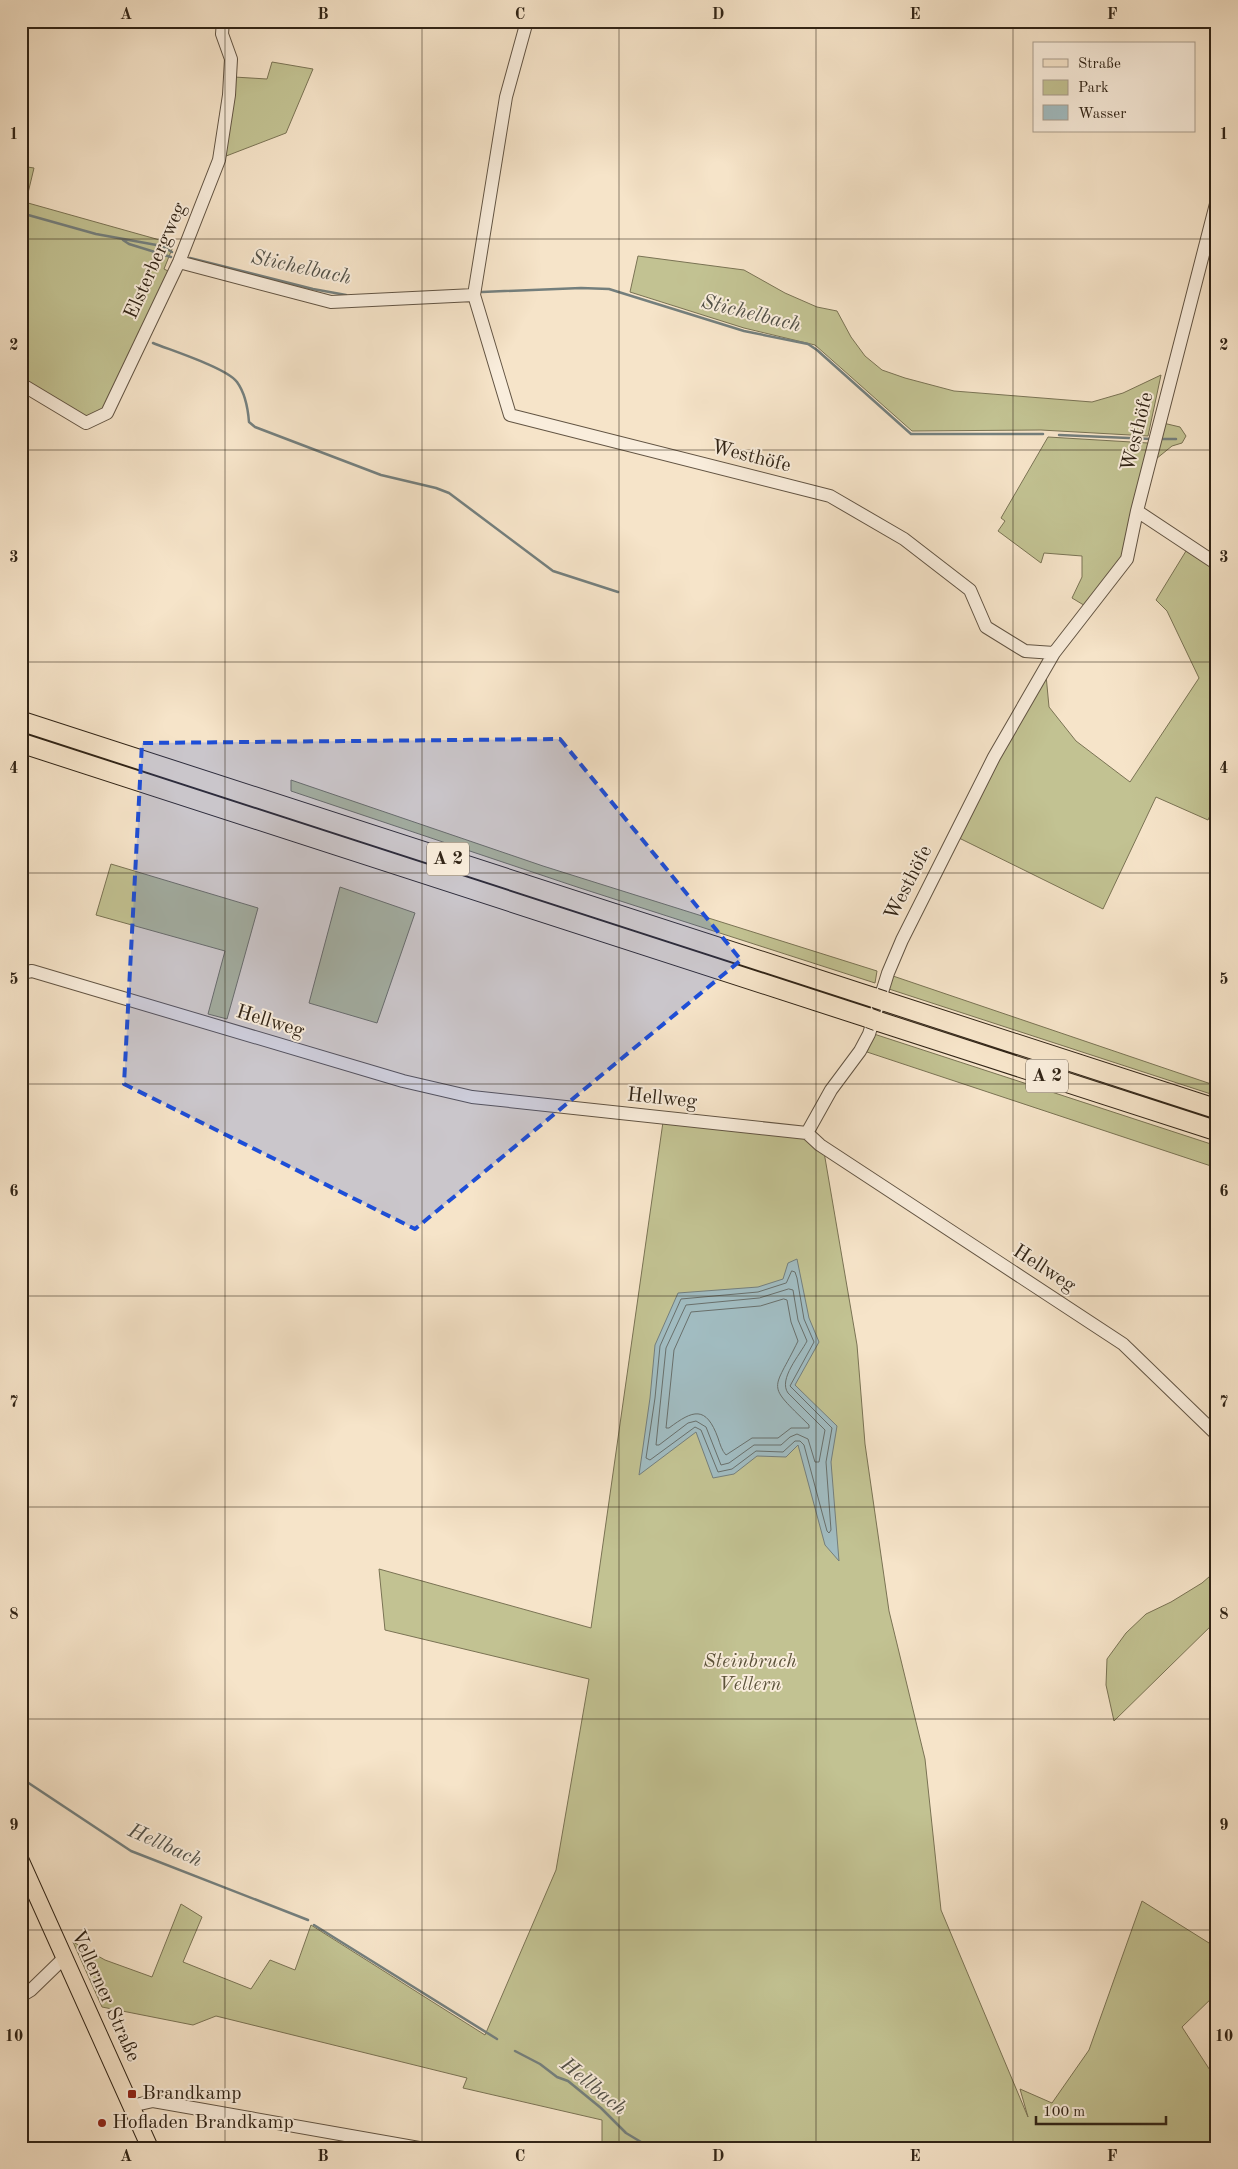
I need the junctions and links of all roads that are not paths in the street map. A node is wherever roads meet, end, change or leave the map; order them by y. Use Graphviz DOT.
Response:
graph roads {
  1 [pos="223,21"];
  2 [pos="527,21"];
  3 [pos="1217,200"];
  4 [pos="179,262"];
  5 [pos="474,295"];
  6 [pos="21,384"];
  7 [pos="1137,511"];
  8 [pos="1217,564"];
  9 [pos="1054,653"];
  10 [pos="21,721"];
  11 [pos="21,743"];
  12 [pos="21,973"];
  13 [pos="1217,1109"];
  14 [pos="1217,1131"];
  15 [pos="807,1133"];
  16 [pos="1217,1435"];
  17 [pos="21,1861"];
  18 [pos="65,1957"];
  19 [pos="21,1996"];
  20 [pos="132,2106"];
  21 [pos="150,2148"];
  22 [pos="419,2148"];
  1 -- 4 [label="street, Elsterbergweg"];
  2 -- 5 [label="street"];
  3 -- 7 [label="street, Westhöfe"];
  4 -- 5 [label="street"];
  4 -- 6 [label="street, Elsterbergweg"];
  5 -- 9 [label="street, Westhöfe"];
  7 -- 8 [label="street"];
  7 -- 9 [label="street, Westhöfe"];
  9 -- 15 [label="street, Westhöfe"];
  10 -- 13 [label="highway, A 2"];
  11 -- 14 [label="highway, A 2"];
  12 -- 15 [label="street, Hellweg"];
  15 -- 16 [label="street, Hellweg"];
  17 -- 18 [label="main road, Vellerner Straße"];
  18 -- 19 [label="street"];
  18 -- 20 [label="main road, Vellerner Straße"];
  20 -- 21 [label="main road, Vellerner Straße"];
  20 -- 22 [label="street"];
}
